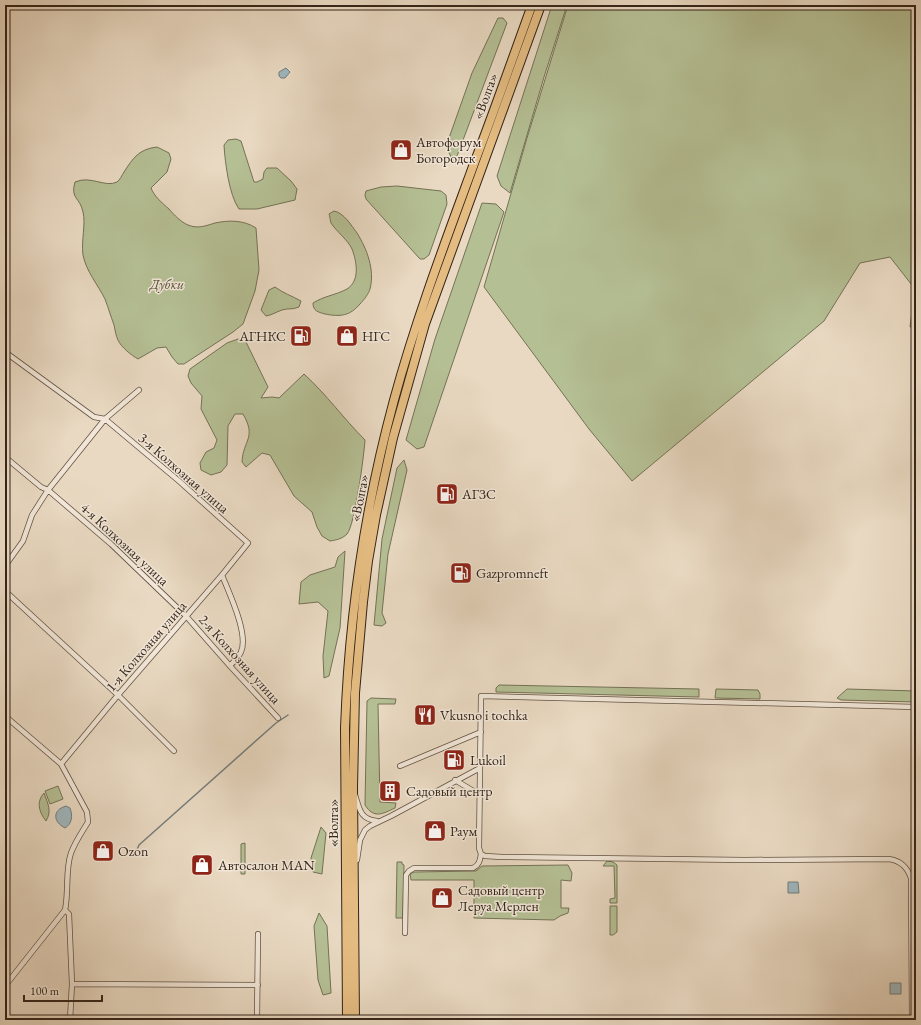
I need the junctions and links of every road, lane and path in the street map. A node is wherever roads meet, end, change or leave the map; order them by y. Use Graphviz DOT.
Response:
graph roads {
  1 [pos="532,5"];
  2 [pos="541,5"];
  3 [pos="5,352"];
  4 [pos="139,390"];
  5 [pos="105,419"];
  6 [pos="5,457"];
  7 [pos="48,490"];
  8 [pos="248,543"];
  9 [pos="5,566"];
  10 [pos="222,575"];
  11 [pos="5,591"];
  12 [pos="186,616"];
  13 [pos="230,666"];
  14 [pos="118,695"];
  15 [pos="916,707"];
  16 [pos="5,716"];
  17 [pos="278,718"];
  18 [pos="481,732"];
  19 [pos="174,751"];
  20 [pos="61,764"];
  21 [pos="400,766"];
  22 [pos="480,768"];
  23 [pos="455,780"];
  24 [pos="353,788"];
  25 [pos="480,795"];
  26 [pos="377,821"];
  27 [pos="481,854"];
  28 [pos="354,873"];
  29 [pos="65,910"];
  30 [pos="405,933"];
  31 [pos="258,934"];
  32 [pos="72,984"];
  33 [pos="258,985"];
  34 [pos="5,986"];
  35 [pos="70,1020"];
  36 [pos="256,1020"];
  37 [pos="347,1020"];
  38 [pos="355,1020"];
  39 [pos="912,1020"];
  1 -- 37 [label="highway, «Волга»"];
  2 -- 24 [label="highway, «Волга»"];
  3 -- 5 [label="street, 3-я Колхозная улица"];
  4 -- 5 [label="street"];
  5 -- 7 [label="street"];
  5 -- 8 [label="street, 3-я Колхозная улица"];
  6 -- 7 [label="street, 4-я Колхозная улица"];
  7 -- 9 [label="street"];
  7 -- 12 [label="street, 4-я Колхозная улица"];
  8 -- 10 [label="street, 1-я Колхозная улица"];
  10 -- 12 [label="street, 1-я Колхозная улица"];
  10 -- 13 [label="street"];
  11 -- 14 [label="street"];
  12 -- 13 [label="street, 2-я Колхозная улица"];
  12 -- 14 [label="street, 1-я Колхозная улица"];
  13 -- 17 [label="street, 2-я Колхозная улица"];
  14 -- 19 [label="street"];
  14 -- 20 [label="street, 1-я Колхозная улица"];
  15 -- 18 [label="street"];
  16 -- 20 [label="street"];
  18 -- 21 [label="street"];
  18 -- 22 [label="street"];
  20 -- 29 [label="street"];
  22 -- 23 [label="street"];
  22 -- 25 [label="street"];
  23 -- 25 [label="street"];
  23 -- 26 [label="street"];
  24 -- 26 [label="street"];
  24 -- 28 [label="highway, «Волга»"];
  25 -- 27 [label="street"];
  26 -- 28 [label="street"];
  27 -- 30 [label="street"];
  27 -- 39 [label="street"];
  28 -- 38 [label="highway, «Волга»"];
  29 -- 32 [label="street"];
  29 -- 34 [label="street"];
  31 -- 33 [label="street"];
  32 -- 33 [label="street"];
  32 -- 35 [label="street"];
  33 -- 36 [label="street"];
}
